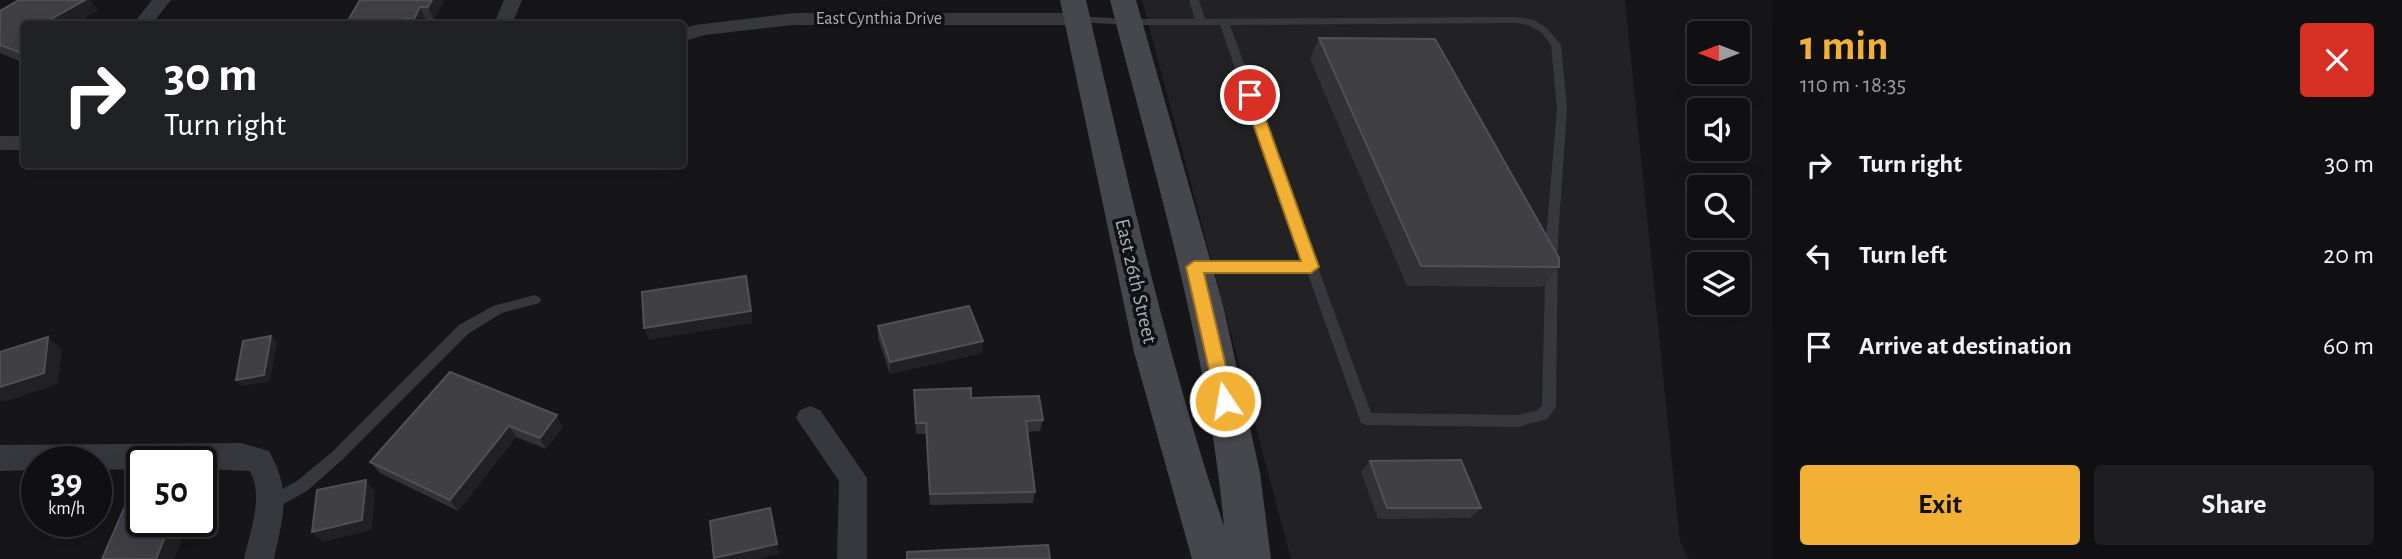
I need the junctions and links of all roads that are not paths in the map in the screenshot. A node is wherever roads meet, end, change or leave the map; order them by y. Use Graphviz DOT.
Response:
graph roads {
  1 [pos="162,0"];
  2 [pos="513,0"];
  3 [pos="1194,0"];
  4 [pos="1075,9"];
  5 [pos="864,10"];
  6 [pos="1126,11"];
  7 [pos="144,21"];
  8 [pos="504,21"];
  9 [pos="1202,22"];
  10 [pos="1224,22"];
  11 [pos="686,35"];
  12 [pos="0,143"];
  13 [pos="21,143"];
  14 [pos="1194,267"];
  15 [pos="1311,267"];
  16 [pos="535,300"];
  17 [pos="810,418"];
  18 [pos="0,458"];
  19 [pos="270,503"];
  20 [pos="259,559"];
  21 [pos="852,559"];
  22 [pos="1213,559"];
  23 [pos="1249,559"];
  1 -- 7 [label="street"];
  2 -- 8 [label="street"];
  3 -- 9 [label="lane"];
  4 -- 5 [label="street, East Cynthia Drive"];
  4 -- 6 [label="lane"];
  4 -- 22 [label="main road, East 26th Street"];
  5 -- 11 [label="street, East Cynthia Drive"];
  6 -- 9 [label="lane"];
  6 -- 14 [label="main road"];
  9 -- 10 [label="lane"];
  10 -- 15 [label="lane"];
  10 -- 15 [label="lane"];
  12 -- 13 [label="street"];
  14 -- 15 [label="lane"];
  14 -- 23 [label="main road"];
  16 -- 19 [label="lane"];
  17 -- 21 [label="street"];
  18 -- 19 [label="street"];
  19 -- 20 [label="street"];
}
